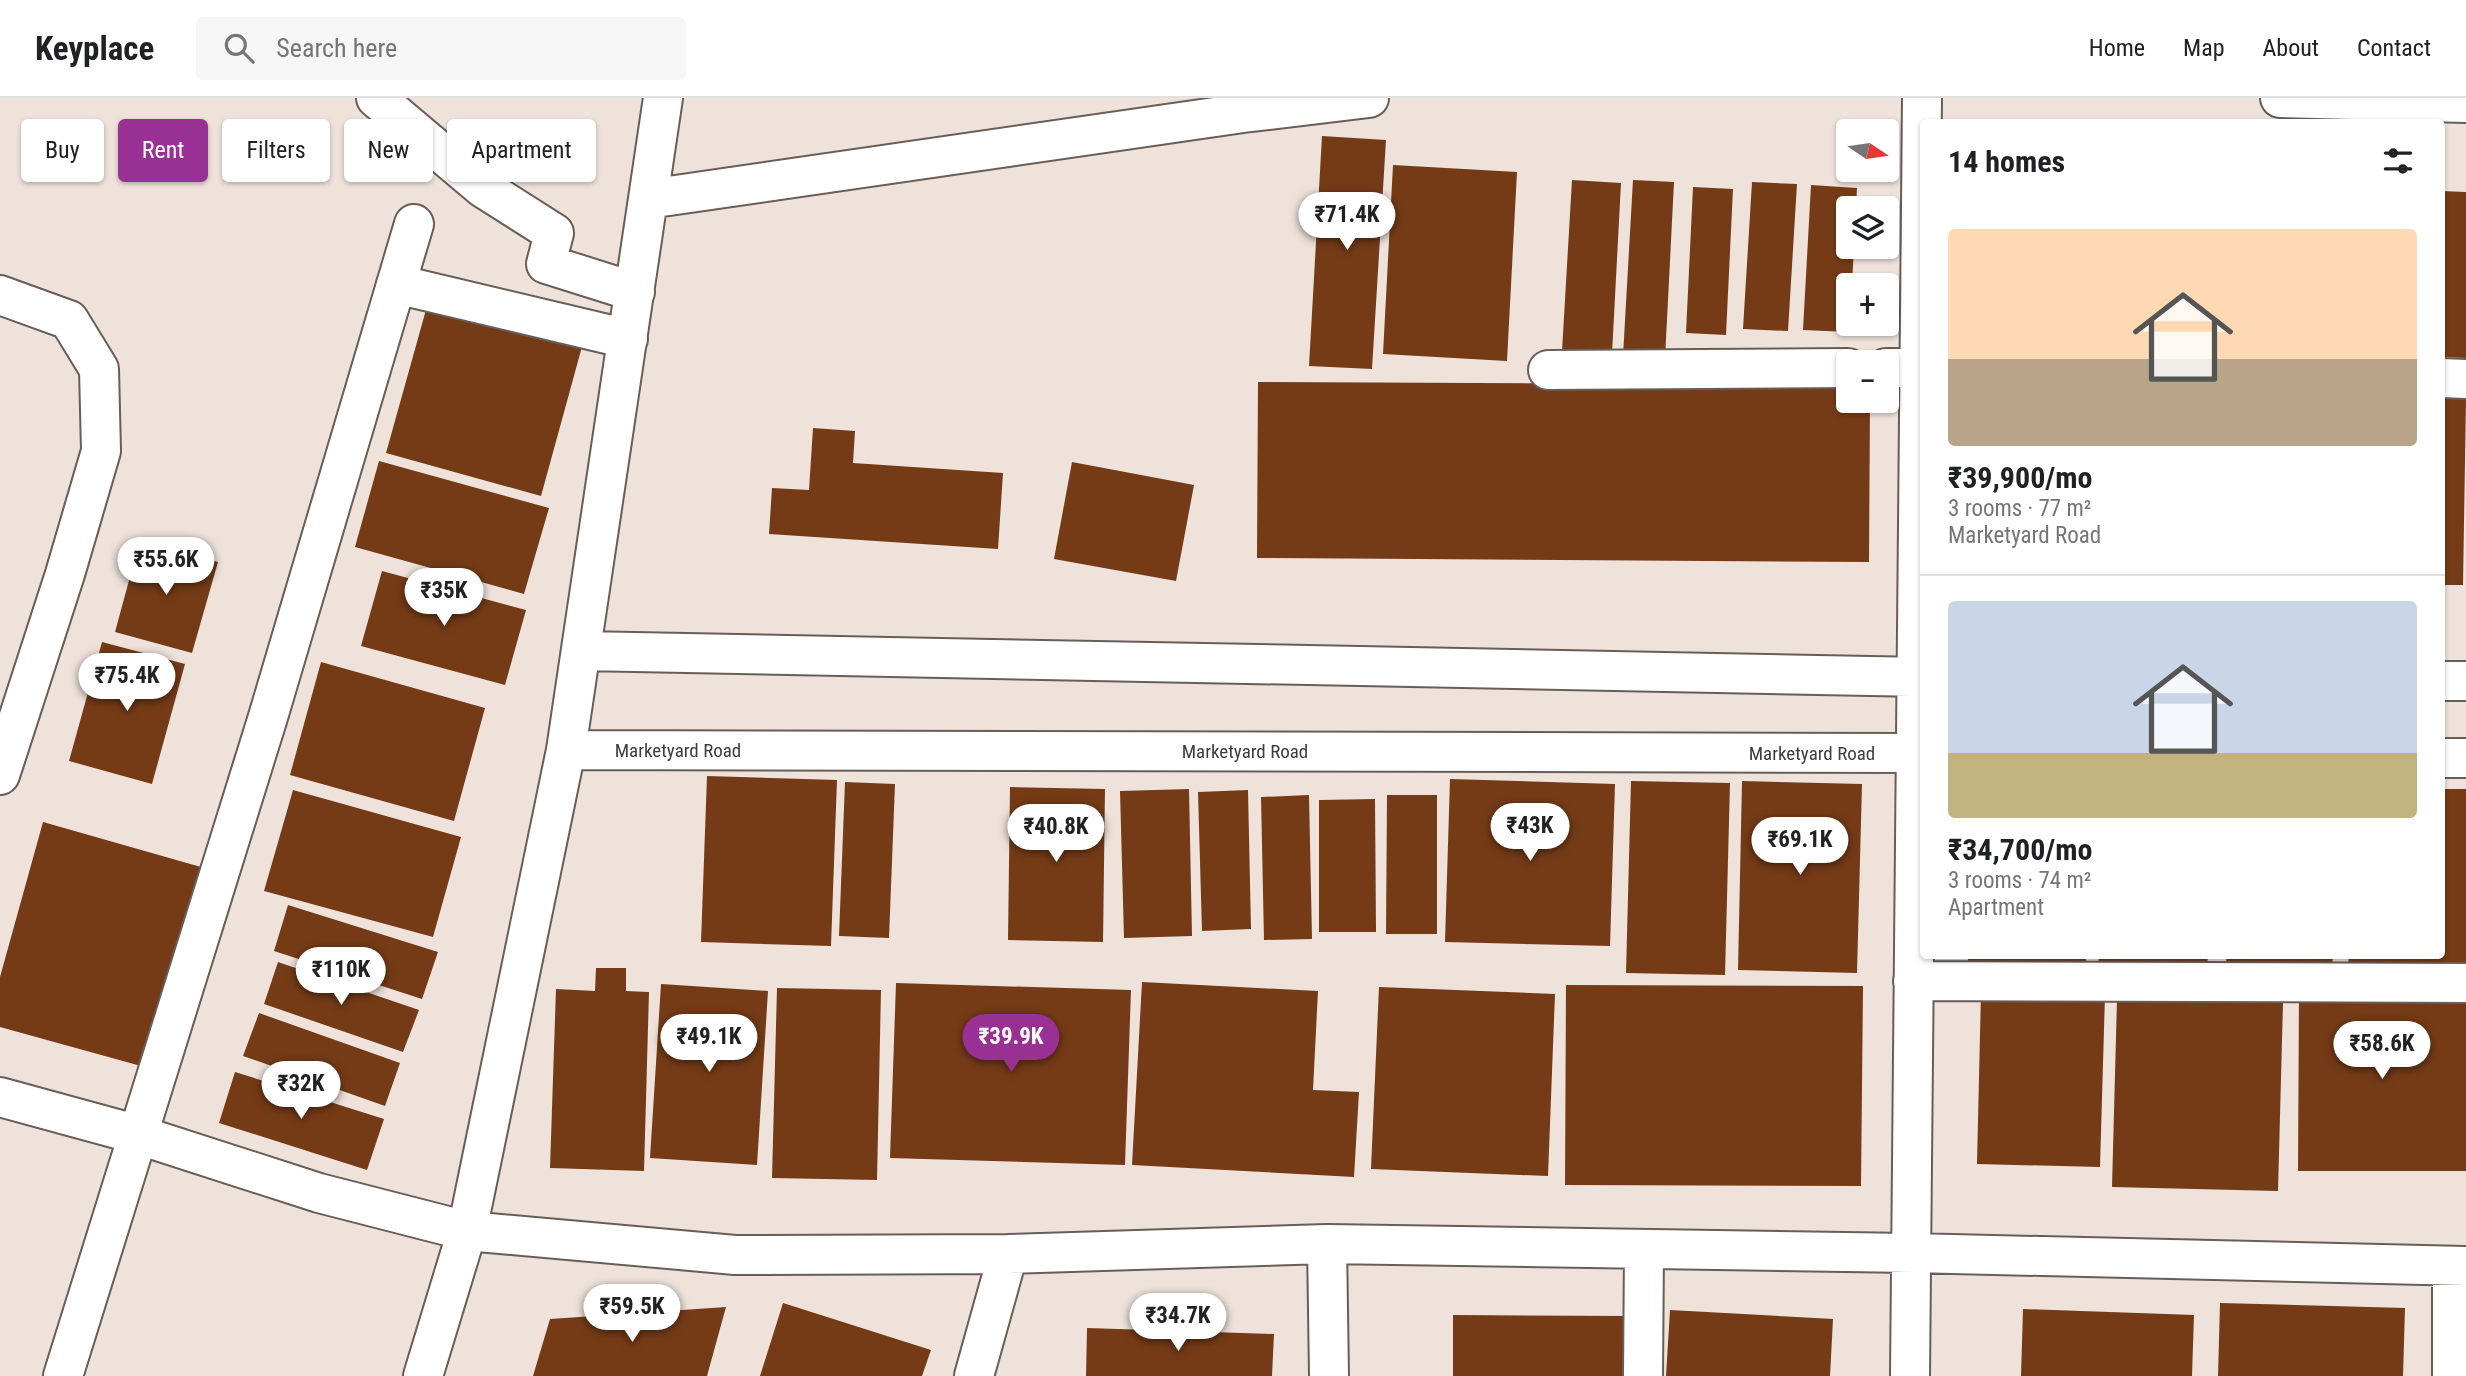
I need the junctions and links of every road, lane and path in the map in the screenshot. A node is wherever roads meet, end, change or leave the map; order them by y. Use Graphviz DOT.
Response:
graph roads {
  1 [pos="376,98"];
  2 [pos="663,98"];
  3 [pos="1369,98"];
  4 [pos="1922,98"];
  5 [pos="2280,98"];
  6 [pos="1323,101"];
  7 [pos="2466,103"];
  8 [pos="1921,119"];
  9 [pos="1920,143"];
  10 [pos="648,199"];
  11 [pos="414,224"];
  12 [pos="396,284"];
  13 [pos="635,292"];
  14 [pos="0,295"];
  15 [pos="628,339"];
  16 [pos="1836,368"];
  17 [pos="1910,368"];
  18 [pos="1548,370"];
  19 [pos="2445,378"];
  20 [pos="2466,379"];
  21 [pos="582,651"];
  22 [pos="1920,677"];
  23 [pos="2445,681"];
  24 [pos="2466,681"];
  25 [pos="566,750"];
  26 [pos="1919,753"];
  27 [pos="2445,758"];
  28 [pos="2466,758"];
  29 [pos="0,775"];
  30 [pos="1913,981"];
  31 [pos="2466,983"];
  32 [pos="0,1097"];
  33 [pos="139,1135"];
  34 [pos="467,1231"];
  35 [pos="1328,1244"];
  36 [pos="1644,1249"];
  37 [pos="1911,1253"];
  38 [pos="1008,1254"];
  39 [pos="2459,1266"];
  40 [pos="63,1376"];
  41 [pos="423,1376"];
  42 [pos="974,1376"];
  43 [pos="1329,1376"];
  44 [pos="1643,1376"];
  45 [pos="1910,1376"];
  46 [pos="2452,1376"];
  1 -- 13 [label="street"];
  2 -- 10 [label="street"];
  3 -- 6 [label="street"];
  4 -- 8 [label="street"];
  5 -- 7 [label="street"];
  6 -- 10 [label="street"];
  9 -- 17 [label="street"];
  10 -- 13 [label="street"];
  11 -- 12 [label="street"];
  12 -- 15 [label="street"];
  12 -- 33 [label="street"];
  13 -- 15 [label="street"];
  14 -- 29 [label="street"];
  15 -- 21 [label="street"];
  16 -- 18 [label="street"];
  17 -- 22 [label="street"];
  19 -- 20 [label="street"];
  21 -- 22 [label="street"];
  21 -- 25 [label="street"];
  22 -- 26 [label="street"];
  23 -- 24 [label="street"];
  25 -- 26 [label="street, Marketyard Road"];
  25 -- 34 [label="street"];
  26 -- 30 [label="street"];
  27 -- 28 [label="street"];
  30 -- 31 [label="street"];
  30 -- 37 [label="street"];
  32 -- 33 [label="street"];
  33 -- 34 [label="street"];
  33 -- 40 [label="street"];
  34 -- 38 [label="street"];
  34 -- 41 [label="street"];
  35 -- 36 [label="street"];
  35 -- 38 [label="street"];
  35 -- 43 [label="street"];
  36 -- 37 [label="street"];
  36 -- 44 [label="street"];
  37 -- 39 [label="street"];
  37 -- 45 [label="street"];
  38 -- 42 [label="street"];
  39 -- 46 [label="street"];
}
